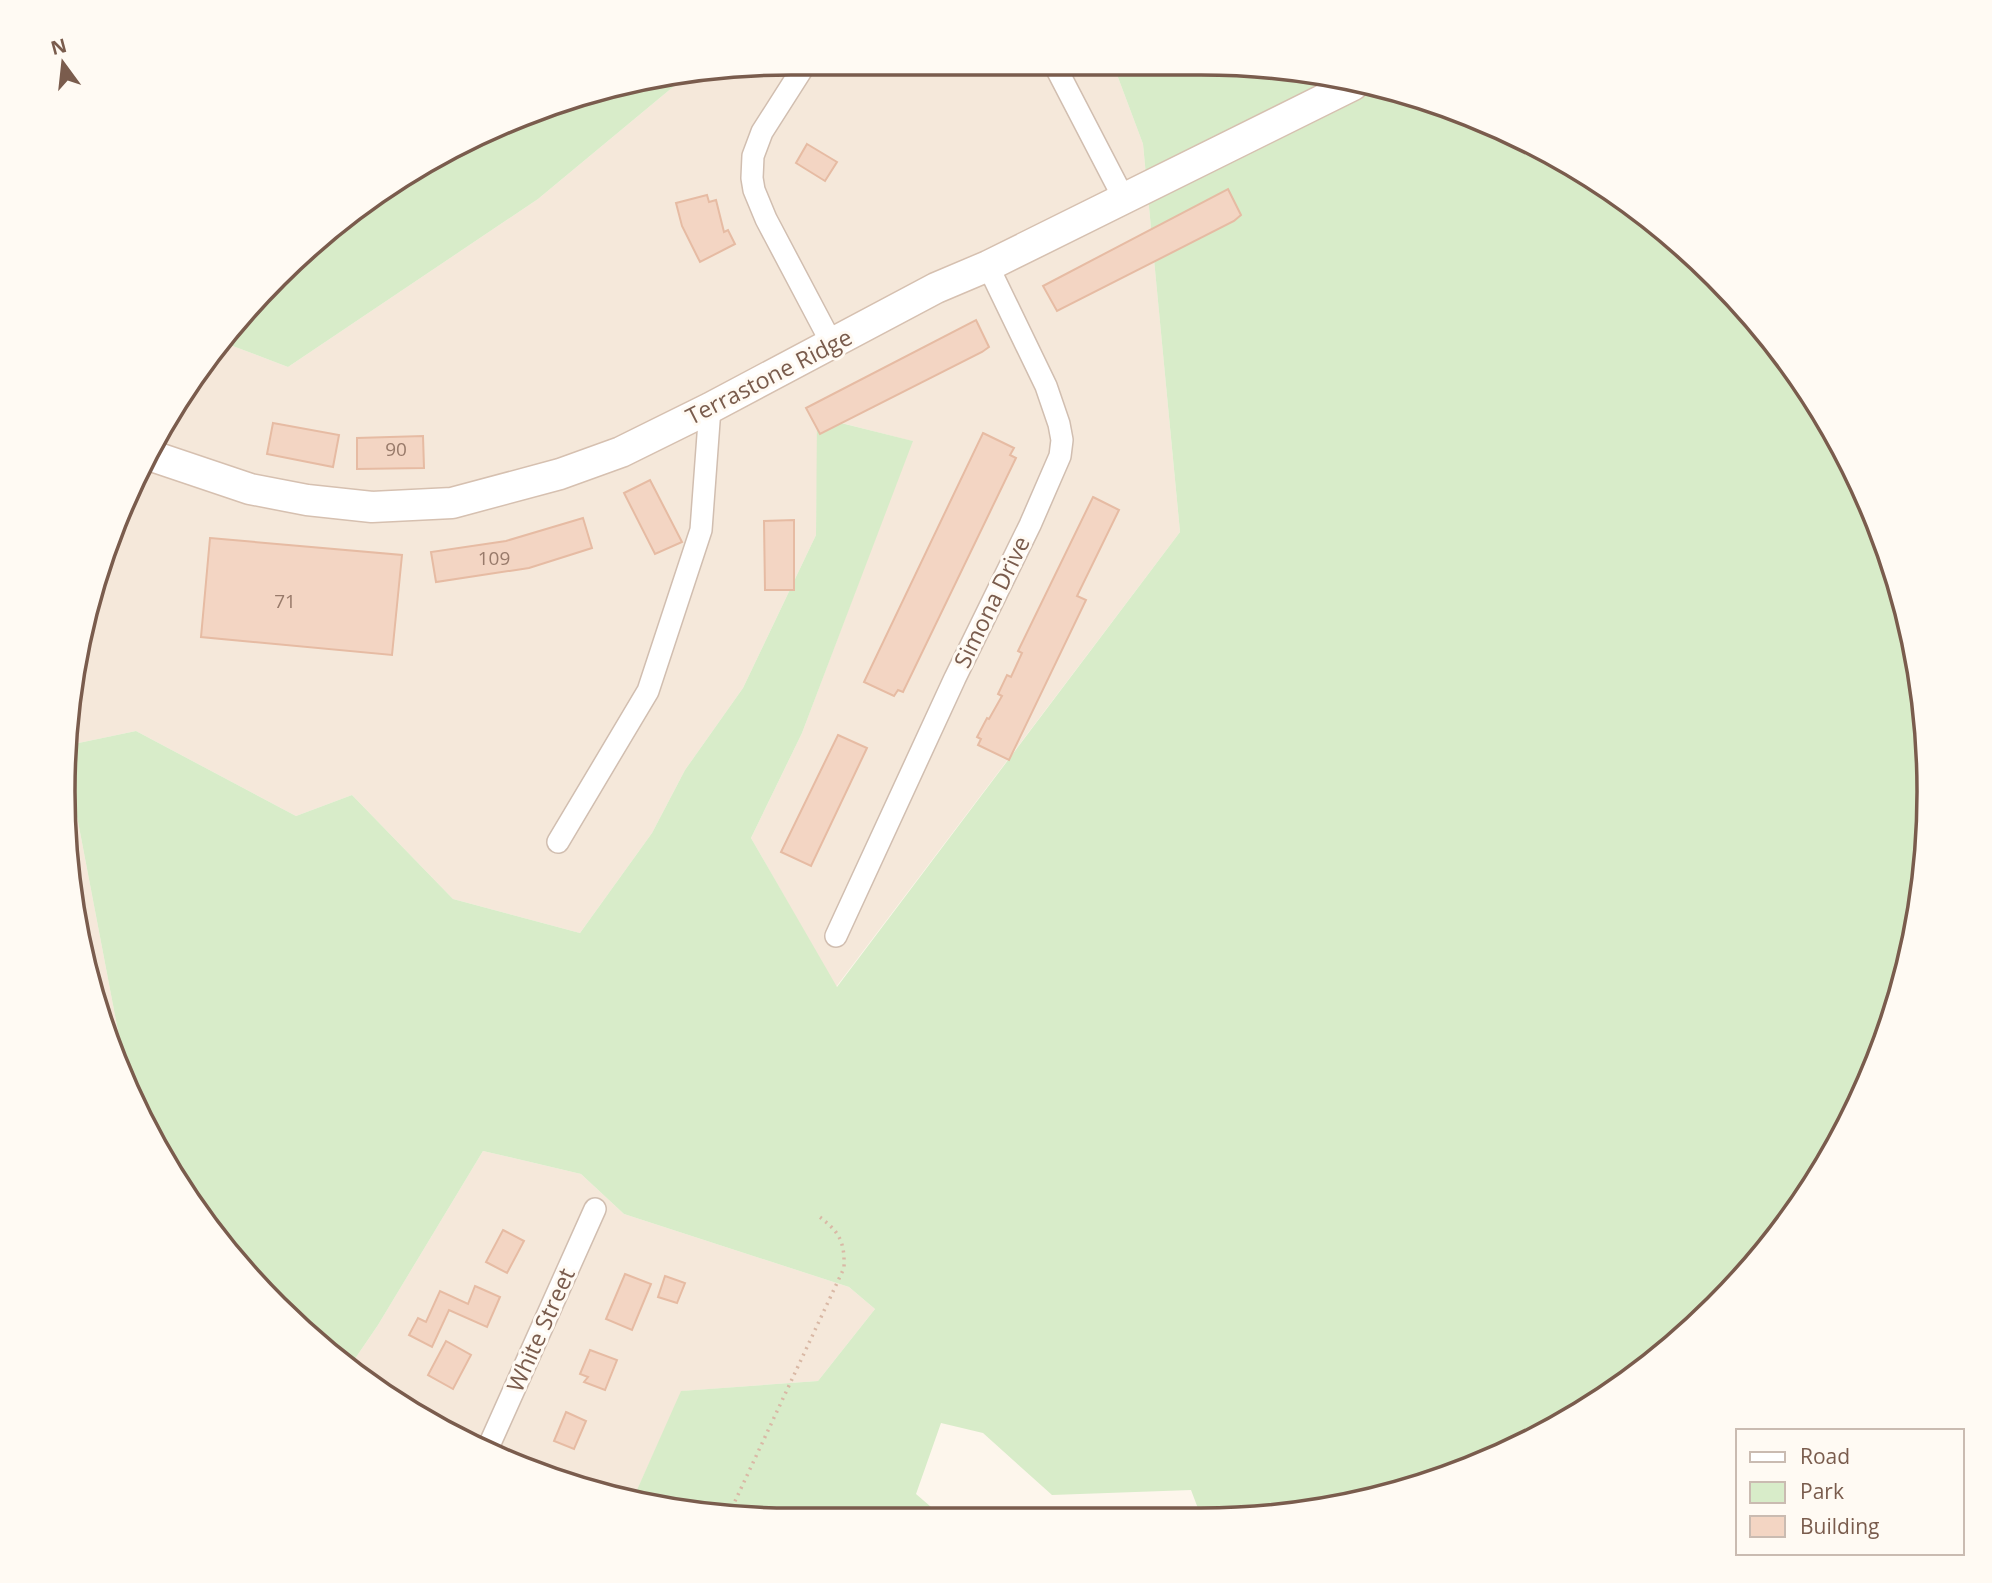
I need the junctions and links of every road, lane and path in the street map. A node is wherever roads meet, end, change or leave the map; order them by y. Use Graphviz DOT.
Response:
graph roads {
  1 [pos="798,75"];
  2 [pos="1060,75"];
  3 [pos="1343,90"];
  4 [pos="1123,197"];
  5 [pos="988,266"];
  6 [pos="832,344"];
  7 [pos="710,408"];
  8 [pos="158,458"];
  9 [pos="558,842"];
  10 [pos="836,936"];
  11 [pos="595,1209"];
  12 [pos="817,1215"];
  13 [pos="491,1441"];
  14 [pos="733,1505"];
  1 -- 6 [label="street"];
  2 -- 4 [label="street"];
  3 -- 4 [label="street, Terrastone Ridge"];
  4 -- 5 [label="street, Terrastone Ridge"];
  5 -- 6 [label="street, Terrastone Ridge"];
  5 -- 10 [label="street, Simona Drive"];
  6 -- 7 [label="street, Terrastone Ridge"];
  7 -- 8 [label="street, Terrastone Ridge"];
  7 -- 9 [label="street"];
  11 -- 13 [label="street, White Street"];
  12 -- 14 [label="path"];
}
